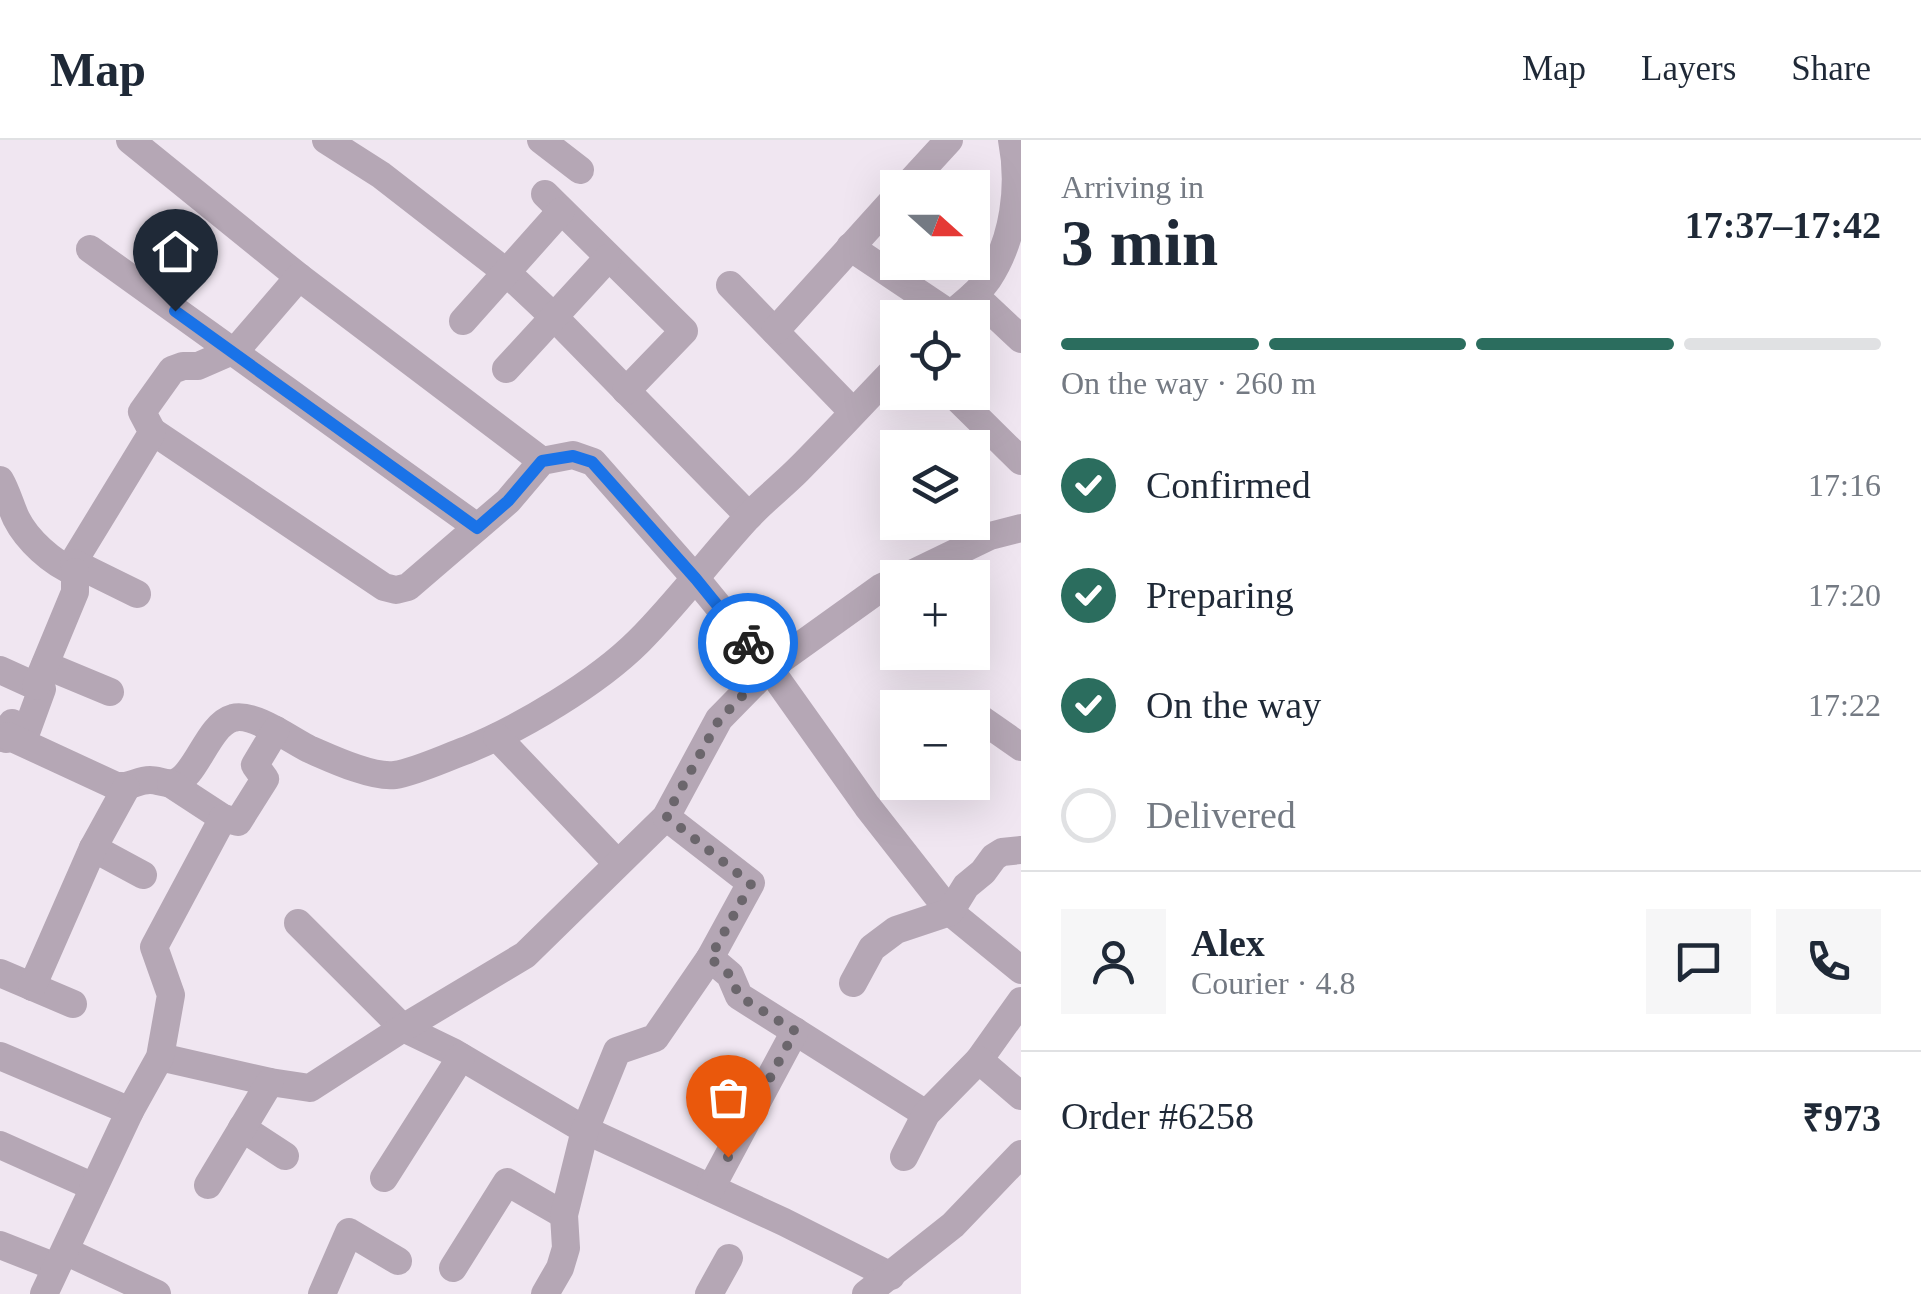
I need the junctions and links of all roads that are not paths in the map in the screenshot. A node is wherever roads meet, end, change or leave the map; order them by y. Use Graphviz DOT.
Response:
graph roads {
  1 [pos="130,140"];
  2 [pos="326,140"];
  3 [pos="541,140"];
  4 [pos="950,140"];
  5 [pos="1016,151"];
  6 [pos="580,170"];
  7 [pos="922,170"];
  8 [pos="880,215"];
  9 [pos="850,247"];
  10 [pos="90,249"];
  11 [pos="608,258"];
  12 [pos="506,272"];
  13 [pos="299,277"];
  14 [pos="730,285"];
  15 [pos="974,295"];
  16 [pos="926,300"];
  17 [pos="968,300"];
  18 [pos="555,318"];
  19 [pos="462,321"];
  20 [pos="775,331"];
  21 [pos="1021,340"];
  22 [pos="232,352"];
  23 [pos="506,369"];
  24 [pos="880,384"];
  25 [pos="626,390"];
  26 [pos="969,410"];
  27 [pos="853,412"];
  28 [pos="152,431"];
  29 [pos="542,461"];
  30 [pos="1021,461"];
  31 [pos="0,480"];
  32 [pos="749,516"];
  33 [pos="477,528"];
  34 [pos="1021,528"];
  35 [pos="940,560"];
  36 [pos="74,567"];
  37 [pos="696,579"];
  38 [pos="880,588"];
  39 [pos="137,594"];
  40 [pos="769,668"];
  41 [pos="0,670"];
  42 [pos="40,676"];
  43 [pos="110,692"];
  44 [pos="990,726"];
  45 [pos="276,730"];
  46 [pos="497,737"];
  47 [pos="4,744"];
  48 [pos="1021,748"];
  49 [pos="171,784"];
  50 [pos="126,788"];
  51 [pos="666,816"];
  52 [pos="223,818"];
  53 [pos="94,848"];
  54 [pos="1021,850"];
  55 [pos="616,864"];
  56 [pos="143,875"];
  57 [pos="950,912"];
  58 [pos="298,923"];
  59 [pos="710,958"];
  60 [pos="1021,970"];
  61 [pos="0,972"];
  62 [pos="853,982"];
  63 [pos="32,988"];
  64 [pos="1021,1001"];
  65 [pos="72,1004"];
  66 [pos="403,1028"];
  67 [pos="795,1031"];
  68 [pos="0,1056"];
  69 [pos="160,1057"];
  70 [pos="461,1057"];
  71 [pos="979,1060"];
  72 [pos="270,1082"];
  73 [pos="1021,1096"];
  74 [pos="130,1112"];
  75 [pos="926,1114"];
  76 [pos="242,1128"];
  77 [pos="585,1130"];
  78 [pos="0,1145"];
  79 [pos="1021,1154"];
  80 [pos="285,1156"];
  81 [pos="904,1157"];
  82 [pos="384,1178"];
  83 [pos="208,1186"];
  84 [pos="94,1187"];
  85 [pos="711,1188"];
  86 [pos="564,1216"];
  87 [pos="0,1246"];
  88 [pos="729,1258"];
  89 [pos="61,1259"];
  90 [pos="398,1261"];
  91 [pos="453,1268"];
  92 [pos="891,1276"];
  93 [pos="44,1294"];
  94 [pos="156,1294"];
  95 [pos="322,1294"];
  96 [pos="546,1294"];
  97 [pos="710,1294"];
  98 [pos="866,1294"];
  1 -- 13 [label="street"];
  2 -- 12 [label="street"];
  3 -- 6 [label="street"];
  4 -- 7 [label="street"];
  5 -- 15 [label="street"];
  8 -- 9 [label="street"];
  9 -- 16 [label="street"];
  9 -- 20 [label="street"];
  10 -- 22 [label="street"];
  11 -- 12 [label="street"];
  11 -- 18 [label="street"];
  11 -- 25 [label="street"];
  12 -- 18 [label="street"];
  12 -- 19 [label="street"];
  13 -- 22 [label="street"];
  13 -- 29 [label="street"];
  14 -- 20 [label="street"];
  15 -- 17 [label="street"];
  15 -- 21 [label="street"];
  18 -- 23 [label="street"];
  18 -- 25 [label="street"];
  20 -- 27 [label="street"];
  22 -- 28 [label="street"];
  22 -- 33 [label="street"];
  24 -- 27 [label="street"];
  25 -- 32 [label="street"];
  26 -- 30 [label="street"];
  27 -- 32 [label="street"];
  28 -- 33 [label="street"];
  28 -- 36 [label="street"];
  29 -- 33 [label="street"];
  29 -- 37 [label="street"];
  31 -- 36 [label="street"];
  32 -- 37 [label="street"];
  34 -- 35 [label="street"];
  36 -- 39 [label="street"];
  36 -- 42 [label="street"];
  37 -- 40 [label="street"];
  37 -- 46 [label="street"];
  38 -- 40 [label="street"];
  40 -- 51 [label="street"];
  40 -- 57 [label="street"];
  41 -- 42 [label="street"];
  42 -- 43 [label="street"];
  42 -- 47 [label="street"];
  44 -- 48 [label="street"];
  45 -- 46 [label="street"];
  45 -- 49 [label="street"];
  45 -- 52 [label="street"];
  46 -- 55 [label="street"];
  47 -- 50 [label="street"];
  49 -- 50 [label="street"];
  49 -- 52 [label="street"];
  50 -- 53 [label="street"];
  51 -- 55 [label="street"];
  51 -- 59 [label="street"];
  52 -- 69 [label="street"];
  53 -- 56 [label="street"];
  53 -- 63 [label="street"];
  54 -- 57 [label="street"];
  55 -- 66 [label="street"];
  57 -- 60 [label="street"];
  57 -- 62 [label="street"];
  58 -- 66 [label="street"];
  59 -- 67 [label="street"];
  59 -- 77 [label="street"];
  61 -- 63 [label="street"];
  63 -- 65 [label="street"];
  64 -- 71 [label="street"];
  66 -- 70 [label="street"];
  66 -- 72 [label="street"];
  67 -- 75 [label="street"];
  67 -- 85 [label="street"];
  68 -- 74 [label="street"];
  69 -- 72 [label="street"];
  69 -- 74 [label="street"];
  70 -- 77 [label="street"];
  70 -- 82 [label="street"];
  71 -- 73 [label="street"];
  71 -- 75 [label="street"];
  72 -- 76 [label="street"];
  74 -- 84 [label="street"];
  75 -- 81 [label="street"];
  76 -- 80 [label="street"];
  76 -- 83 [label="street"];
  77 -- 85 [label="street"];
  77 -- 86 [label="street"];
  78 -- 84 [label="street"];
  79 -- 92 [label="street"];
  84 -- 89 [label="street"];
  85 -- 92 [label="street"];
  86 -- 91 [label="street"];
  86 -- 96 [label="street"];
  87 -- 89 [label="street"];
  88 -- 97 [label="street"];
  89 -- 93 [label="street"];
  89 -- 94 [label="street"];
  90 -- 95 [label="street"];
  92 -- 98 [label="street"];
}
